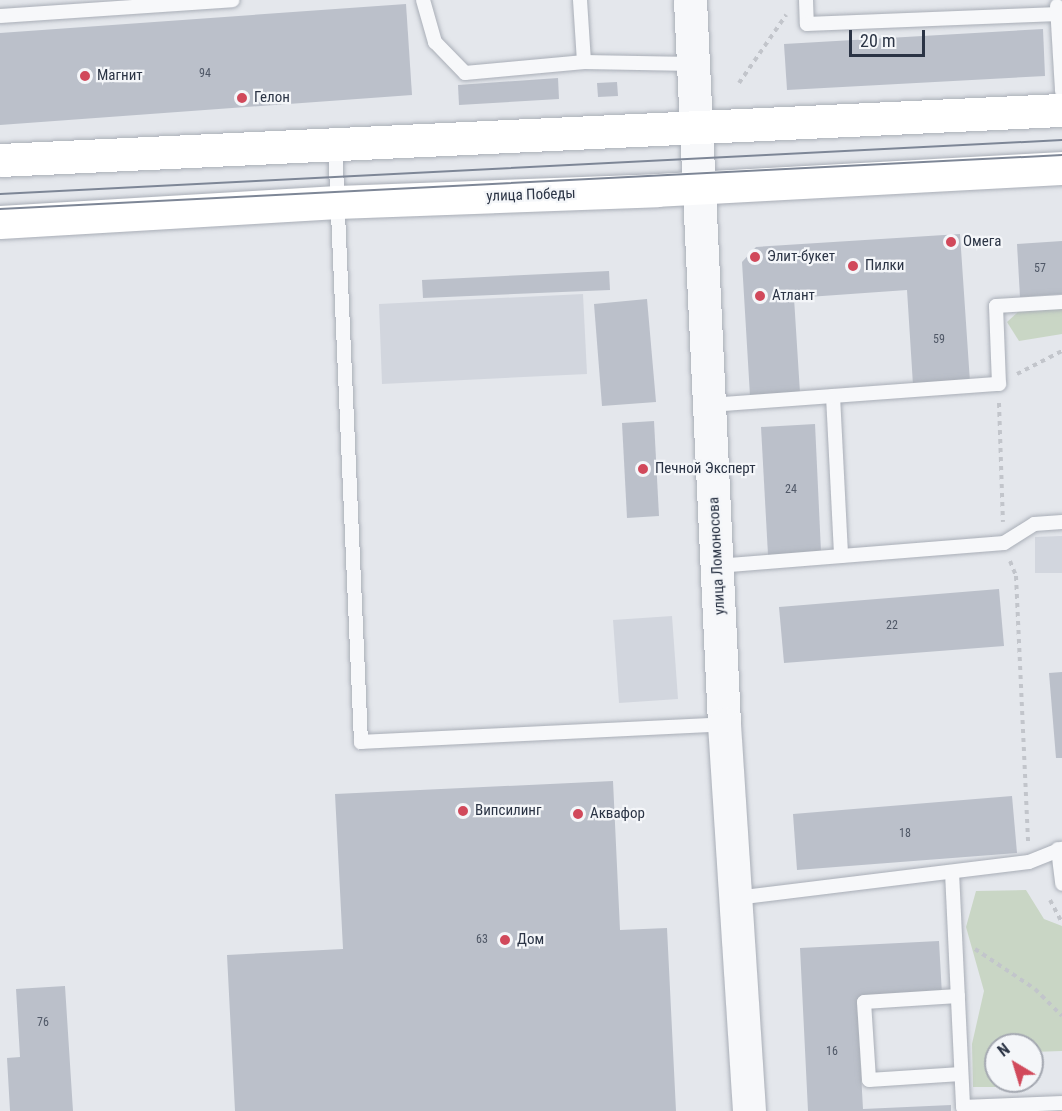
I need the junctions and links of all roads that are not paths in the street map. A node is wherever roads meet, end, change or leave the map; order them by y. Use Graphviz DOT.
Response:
graph roads {
  1 [pos="232,0"];
  2 [pos="423,0"];
  3 [pos="580,0"];
  4 [pos="690,0"];
  5 [pos="806,0"];
  6 [pos="1060,10"];
  7 [pos="0,16"];
  8 [pos="584,62"];
  9 [pos="693,64"];
  10 [pos="1062,91"];
  11 [pos="1062,110"];
  12 [pos="696,127"];
  13 [pos="335,144"];
  14 [pos="0,160"];
  15 [pos="1062,168"];
  16 [pos="699,188"];
  17 [pos="337,202"];
  18 [pos="0,222"];
  19 [pos="1062,302"];
  20 [pos="833,396"];
  21 [pos="710,405"];
  22 [pos="1062,522"];
  23 [pos="841,556"];
  24 [pos="717,566"];
  25 [pos="724,724"];
  26 [pos="1060,849"];
  27 [pos="952,872"];
  28 [pos="1062,884"];
  29 [pos="736,898"];
  30 [pos="958,996"];
  31 [pos="961,1074"];
  32 [pos="1062,1103"];
  33 [pos="749,1111"];
  1 -- 7 [label="lane"];
  2 -- 8 [label="lane"];
  3 -- 8 [label="lane"];
  4 -- 9 [label="street, улица Ломоносова"];
  5 -- 6 [label="lane"];
  6 -- 10 [label="lane"];
  8 -- 9 [label="lane"];
  9 -- 12 [label="street, улица Ломоносова"];
  11 -- 12 [label="main road"];
  12 -- 13 [label="main road"];
  12 -- 16 [label="street, улица Ломоносова"];
  13 -- 14 [label="main road"];
  13 -- 17 [label="lane"];
  15 -- 16 [label="main road, улица Победы"];
  16 -- 17 [label="main road, улица Победы"];
  16 -- 21 [label="street, улица Ломоносова"];
  17 -- 18 [label="main road, улица Победы"];
  17 -- 25 [label="lane"];
  19 -- 20 [label="lane"];
  20 -- 21 [label="lane"];
  20 -- 23 [label="lane"];
  21 -- 24 [label="street, улица Ломоносова"];
  22 -- 23 [label="lane"];
  23 -- 24 [label="lane"];
  24 -- 25 [label="street, улица Ломоносова"];
  25 -- 29 [label="street, улица Ломоносова"];
  26 -- 27 [label="lane"];
  26 -- 28 [label="lane"];
  27 -- 29 [label="lane"];
  27 -- 30 [label="lane"];
  29 -- 33 [label="street, улица Ломоносова"];
  30 -- 31 [label="lane"];
  30 -- 31 [label="lane"];
  31 -- 32 [label="lane"];
}
